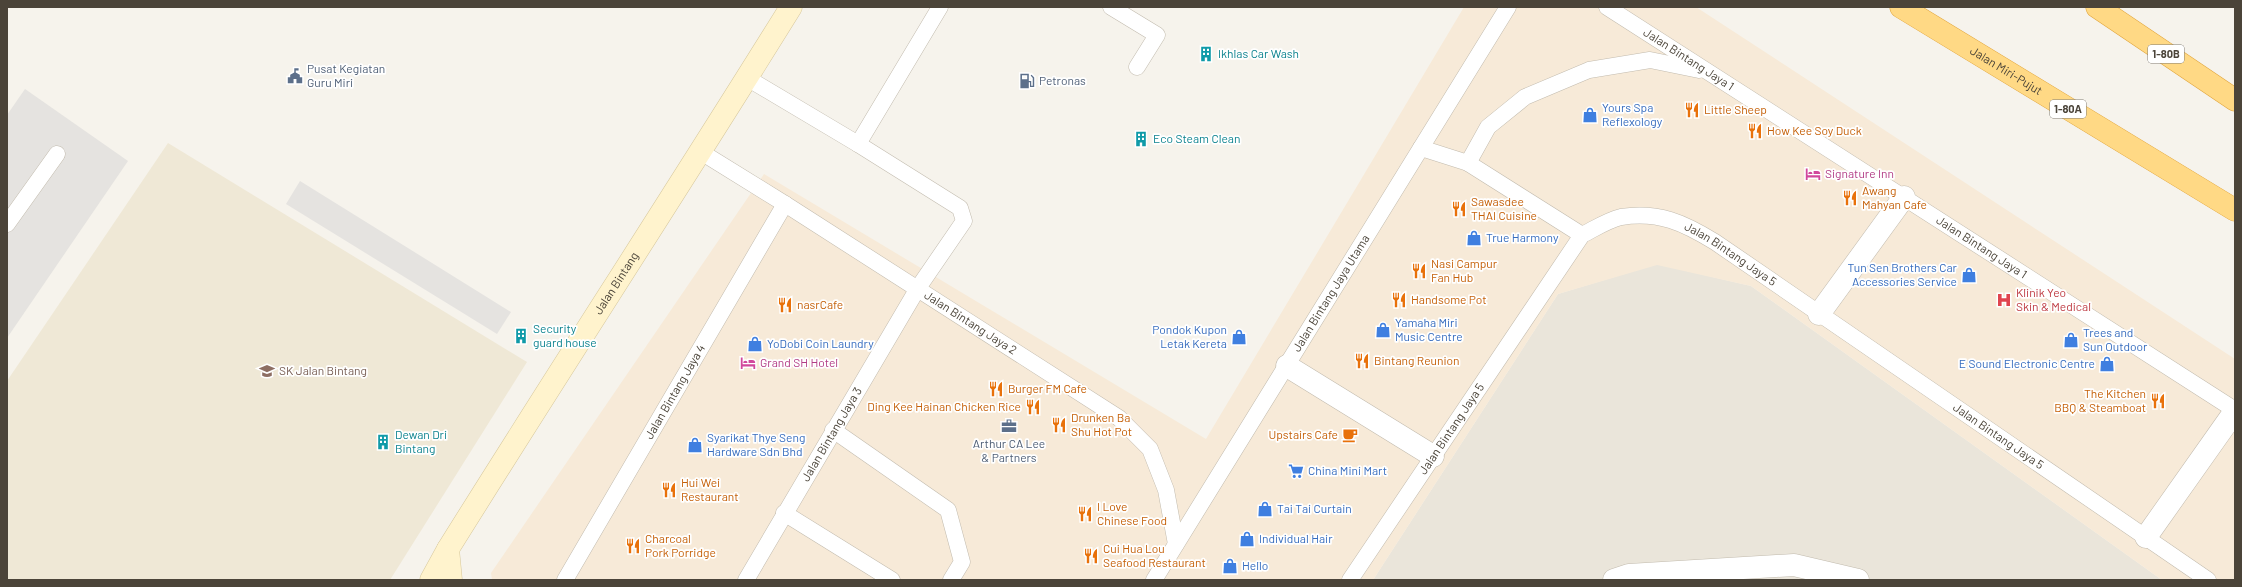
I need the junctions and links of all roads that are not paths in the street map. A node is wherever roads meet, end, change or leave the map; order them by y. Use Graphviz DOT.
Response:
graph roads {
  1 [pos="791,7"];
  2 [pos="940,7"];
  3 [pos="1110,7"];
  4 [pos="1508,7"];
  5 [pos="1607,7"];
  6 [pos="1901,7"];
  7 [pos="2097,7"];
  8 [pos="1137,67"];
  9 [pos="1709,72"];
  10 [pos="747,78"];
  11 [pos="2235,100"];
  12 [pos="858,144"];
  13 [pos="1421,148"];
  14 [pos="701,152"];
  15 [pos="57,154"];
  16 [pos="1468,163"];
  17 [pos="1904,197"];
  18 [pos="785,204"];
  19 [pos="2235,210"];
  20 [pos="7,224"];
  21 [pos="1582,235"];
  22 [pos="918,288"];
  23 [pos="1819,314"];
  24 [pos="1287,366"];
  25 [pos="2235,410"];
  26 [pos="833,430"];
  27 [pos="1433,456"];
  28 [pos="784,514"];
  29 [pos="2146,537"];
  30 [pos="1176,544"];
  31 [pos="448,549"];
  32 [pos="431,580"];
  33 [pos="451,580"];
  34 [pos="565,580"];
  35 [pos="746,580"];
  36 [pos="892,580"];
  37 [pos="951,580"];
  38 [pos="1154,580"];
  39 [pos="1350,580"];
  40 [pos="1614,580"];
  41 [pos="1858,580"];
  42 [pos="2208,580"];
  1 -- 10 [label="main road, Jalan Bintang"];
  2 -- 12 [label="lane"];
  3 -- 8 [label="lane"];
  4 -- 13 [label="lane, Jalan Bintang Jaya Utama"];
  5 -- 9 [label="lane, Jalan Bintang Jaya 1"];
  6 -- 19 [label="highway, Jalan Miri-Pujut / 1-80A"];
  7 -- 11 [label="highway, 1-80B"];
  9 -- 16 [label="lane"];
  9 -- 17 [label="lane, Jalan Bintang Jaya 1"];
  10 -- 12 [label="lane"];
  10 -- 14 [label="main road, Jalan Bintang"];
  12 -- 22 [label="lane, Jalan Bintang Jaya 3"];
  13 -- 16 [label="lane"];
  13 -- 24 [label="lane, Jalan Bintang Jaya Utama"];
  14 -- 18 [label="lane, Jalan Bintang Jaya 2"];
  14 -- 31 [label="main road, Jalan Bintang"];
  15 -- 20 [label="lane"];
  16 -- 21 [label="lane"];
  17 -- 23 [label="street"];
  17 -- 25 [label="lane, Jalan Bintang Jaya 1"];
  18 -- 22 [label="lane, Jalan Bintang Jaya 2"];
  18 -- 34 [label="lane, Jalan Bintang Jaya 4"];
  21 -- 23 [label="lane, Jalan Bintang Jaya 5"];
  21 -- 27 [label="lane, Jalan Bintang Jaya 5"];
  22 -- 26 [label="lane, Jalan Bintang Jaya 3"];
  22 -- 30 [label="lane, Jalan Bintang Jaya 2"];
  23 -- 29 [label="lane, Jalan Bintang Jaya 5"];
  24 -- 27 [label="street"];
  24 -- 30 [label="lane, Jalan Bintang Jaya Utama"];
  25 -- 29 [label="street"];
  26 -- 28 [label="lane, Jalan Bintang Jaya 3"];
  26 -- 37 [label="lane"];
  27 -- 39 [label="lane, Jalan Bintang Jaya 5"];
  28 -- 35 [label="lane, Jalan Bintang Jaya 3"];
  28 -- 36 [label="lane"];
  29 -- 42 [label="lane, Jalan Bintang Jaya 5"];
  30 -- 38 [label="lane, Jalan Bintang Jaya Utama"];
  31 -- 32 [label="main road, Jalan Bintang"];
  31 -- 33 [label="main road"];
  40 -- 41 [label="street"];
}
